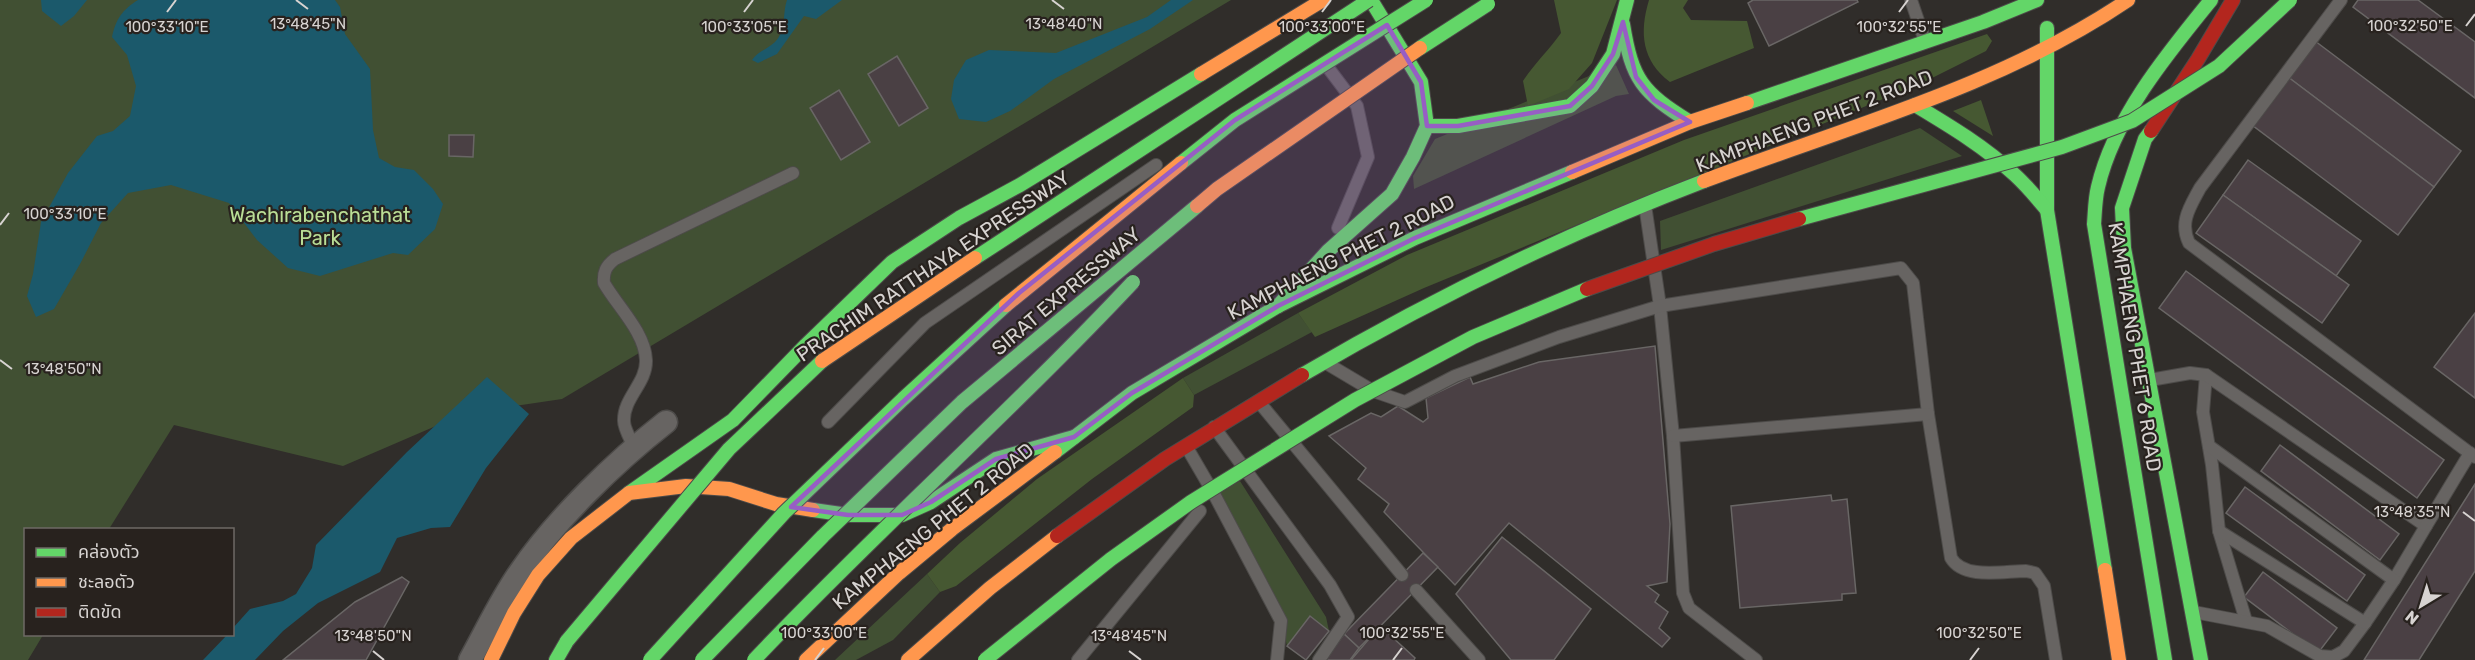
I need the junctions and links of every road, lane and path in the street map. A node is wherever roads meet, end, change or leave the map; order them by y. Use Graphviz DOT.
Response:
graph roads {
  1 [pos="1323,0"];
  2 [pos="1370,0"];
  3 [pos="1426,0"];
  4 [pos="1494,0"];
  5 [pos="1627,0"];
  6 [pos="1911,0"];
  7 [pos="2037,0"];
  8 [pos="2046,0"];
  9 [pos="2128,0"];
  10 [pos="2211,0"];
  11 [pos="2233,0"];
  12 [pos="2290,0"];
  13 [pos="2342,0"];
  14 [pos="1305,11"];
  15 [pos="1623,22"];
  16 [pos="1925,42"];
  17 [pos="2047,48"];
  18 [pos="1322,60"];
  19 [pos="1915,105"];
  20 [pos="1690,122"];
  21 [pos="1427,126"];
  22 [pos="793,173"];
  23 [pos="1217,189"];
  24 [pos="1645,205"];
  25 [pos="2047,210"];
  26 [pos="1328,251"];
  27 [pos="2060,290"];
  28 [pos="1278,306"];
  29 [pos="1660,306"];
  30 [pos="2082,346"];
  31 [pos="1323,361"];
  32 [pos="2206,375"];
  33 [pos="2149,381"];
  34 [pos="1257,399"];
  35 [pos="1928,414"];
  36 [pos="666,422"];
  37 [pos="828,422"];
  38 [pos="1213,426"];
  39 [pos="1673,436"];
  40 [pos="1074,437"];
  41 [pos="1185,444"];
  42 [pos="2209,446"];
  43 [pos="634,447"];
  44 [pos="2473,455"];
  45 [pos="629,493"];
  46 [pos="1214,494"];
  47 [pos="2426,526"];
  48 [pos="2219,531"];
  49 [pos="1402,574"];
  50 [pos="2394,580"];
  51 [pos="1416,590"];
  52 [pos="2192,612"];
  53 [pos="2246,621"];
  54 [pos="2365,623"];
  55 [pos="470,660"];
  56 [pos="491,660"];
  57 [pos="555,660"];
  58 [pos="650,660"];
  59 [pos="702,660"];
  60 [pos="754,660"];
  61 [pos="806,660"];
  62 [pos="908,660"];
  63 [pos="986,660"];
  64 [pos="1078,660"];
  65 [pos="1277,660"];
  66 [pos="1319,660"];
  67 [pos="1479,660"];
  68 [pos="1756,660"];
  69 [pos="2056,660"];
  70 [pos="2119,660"];
  71 [pos="2165,660"];
  72 [pos="2201,660"];
  1 -- 14 [label="main road"];
  2 -- 21 [label="main road"];
  2 -- 57 [label="main road, PRACHIM RATTHAYA EXPRESSWAY, bridge"];
  3 -- 58 [label="main road, SIRAT EXPRESSWAY, bridge"];
  4 -- 23 [label="main road, SIRAT EXPRESSWAY, bridge"];
  5 -- 15 [label="main road"];
  6 -- 16 [label="lane"];
  7 -- 16 [label="main road, KAMPHAENG PHET 2 ROAD"];
  8 -- 17 [label="main road"];
  9 -- 17 [label="main road, KAMPHAENG PHET 2 ROAD"];
  10 -- 71 [label="main road, KAMPHAENG PHET 6 ROAD"];
  11 -- 33 [label="main road, KAMPHAENG PHET 6 ROAD"];
  12 -- 63 [label="main road, bridge"];
  13 -- 44 [label="lane"];
  14 -- 18 [label="lane"];
  14 -- 45 [label="main road"];
  15 -- 20 [label="main road"];
  15 -- 21 [label="main road"];
  16 -- 20 [label="main road, KAMPHAENG PHET 2 ROAD"];
  17 -- 19 [label="main road, KAMPHAENG PHET 2 ROAD"];
  17 -- 25 [label="main road"];
  18 -- 26 [label="lane"];
  18 -- 37 [label="lane"];
  19 -- 24 [label="main road, KAMPHAENG PHET 2 ROAD"];
  19 -- 25 [label="main road"];
  20 -- 28 [label="main road, KAMPHAENG PHET 2 ROAD"];
  21 -- 26 [label="main road"];
  22 -- 43 [label="lane"];
  23 -- 59 [label="main road, SIRAT EXPRESSWAY, bridge"];
  23 -- 60 [label="main road, bridge"];
  24 -- 29 [label="lane"];
  24 -- 31 [label="main road, KAMPHAENG PHET 2 ROAD"];
  25 -- 27 [label="main road"];
  26 -- 28 [label="main road"];
  27 -- 30 [label="main road"];
  27 -- 70 [label="main road"];
  28 -- 40 [label="main road, KAMPHAENG PHET 2 ROAD"];
  29 -- 31 [label="lane"];
  29 -- 35 [label="lane"];
  29 -- 39 [label="lane"];
  31 -- 34 [label="main road, KAMPHAENG PHET 2 ROAD"];
  32 -- 33 [label="lane"];
  32 -- 42 [label="lane"];
  32 -- 47 [label="lane"];
  33 -- 52 [label="main road, KAMPHAENG PHET 6 ROAD"];
  34 -- 38 [label="main road, KAMPHAENG PHET 2 ROAD"];
  34 -- 49 [label="lane"];
  35 -- 39 [label="lane"];
  35 -- 69 [label="lane"];
  36 -- 43 [label="street"];
  38 -- 41 [label="main road, KAMPHAENG PHET 2 ROAD"];
  38 -- 66 [label="lane"];
  39 -- 68 [label="lane"];
  40 -- 45 [label="main road"];
  40 -- 61 [label="main road, KAMPHAENG PHET 2 ROAD"];
  41 -- 46 [label="lane"];
  41 -- 62 [label="main road, KAMPHAENG PHET 2 ROAD"];
  42 -- 48 [label="lane"];
  42 -- 50 [label="lane"];
  43 -- 55 [label="street"];
  44 -- 47 [label="lane"];
  45 -- 56 [label="main road"];
  46 -- 64 [label="lane"];
  46 -- 65 [label="lane"];
  47 -- 50 [label="lane"];
  48 -- 53 [label="lane"];
  48 -- 54 [label="lane"];
  50 -- 54 [label="lane"];
  51 -- 67 [label="lane"];
  52 -- 53 [label="lane"];
  52 -- 72 [label="main road, KAMPHAENG PHET 6 ROAD"];
  53 -- 54 [label="lane"];
}
